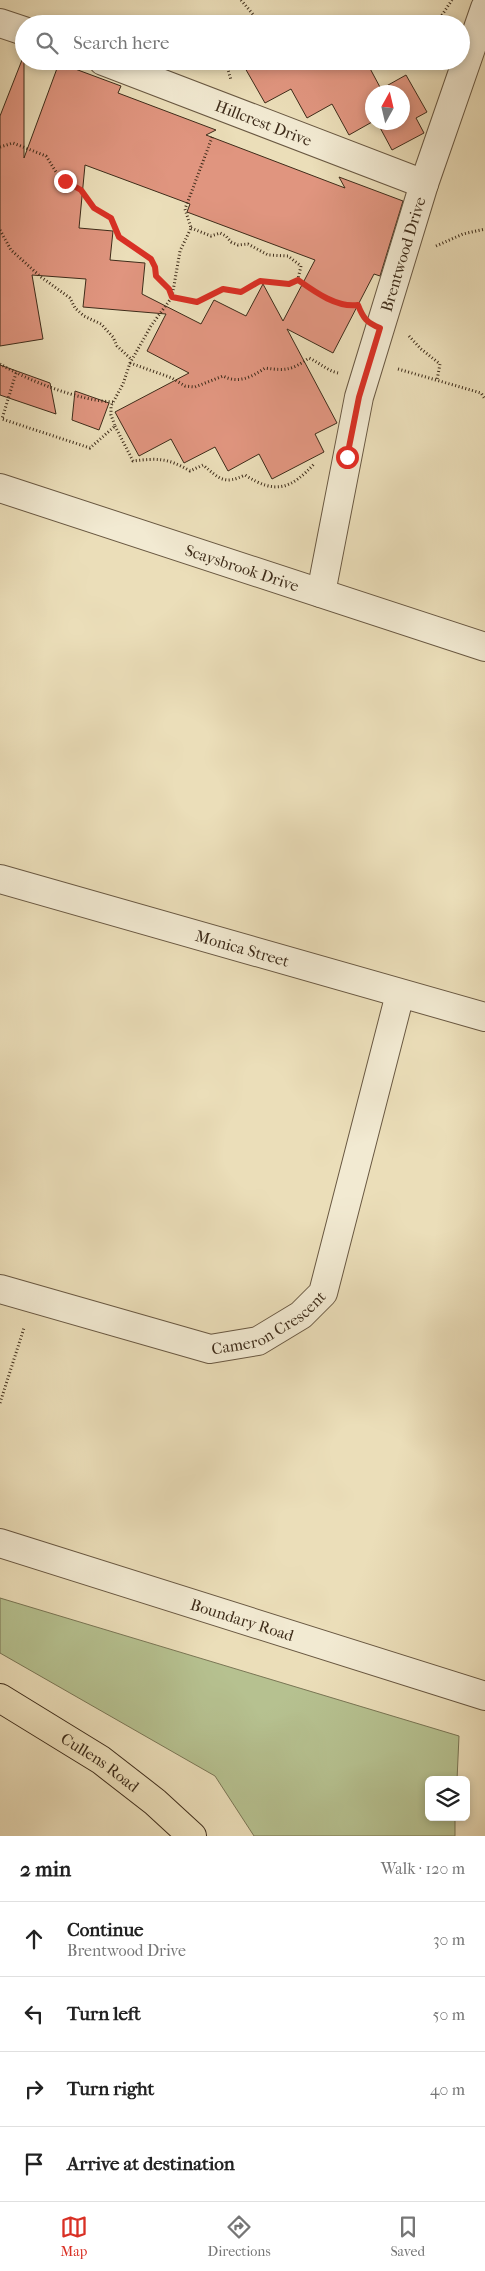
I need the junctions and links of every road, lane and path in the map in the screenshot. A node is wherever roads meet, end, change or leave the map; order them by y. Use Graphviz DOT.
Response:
graph roads {
  1 [pos="241,0"];
  2 [pos="452,0"];
  3 [pos="485,8"];
  4 [pos="254,15"];
  5 [pos="442,15"];
  6 [pos="0,23"];
  7 [pos="15,28"];
  8 [pos="470,51"];
  9 [pos="126,70"];
  10 [pos="464,70"];
  11 [pos="221,107"];
  12 [pos="0,147"];
  13 [pos="424,184"];
  14 [pos="191,228"];
  15 [pos="485,229"];
  16 [pos="0,230"];
  17 [pos="430,249"];
  18 [pos="298,280"];
  19 [pos="172,297"];
  20 [pos="393,330"];
  21 [pos="131,362"];
  22 [pos="0,364"];
  23 [pos="367,370"];
  24 [pos="16,373"];
  25 [pos="437,380"];
  26 [pos="485,399"];
  27 [pos="114,402"];
  28 [pos="1,419"];
  29 [pos="115,426"];
  30 [pos="347,457"];
  31 [pos="0,488"];
  32 [pos="321,593"];
  33 [pos="485,647"];
  34 [pos="0,879"];
  35 [pos="400,994"];
  36 [pos="485,1017"];
  37 [pos="0,1289"];
  38 [pos="24,1328"];
  39 [pos="0,1403"];
  40 [pos="0,1543"];
  41 [pos="485,1696"];
  42 [pos="0,1698"];
  43 [pos="192,1836"];
  1 -- 4 [label="path"];
  2 -- 5 [label="path"];
  3 -- 8 [label="street, Brentwood Drive"];
  6 -- 7 [label="street"];
  9 -- 11 [label="street, Hillcrest Drive"];
  10 -- 13 [label="street, Brentwood Drive"];
  11 -- 13 [label="street, Hillcrest Drive"];
  11 -- 14 [label="path"];
  12 -- 19 [label="path"];
  13 -- 20 [label="street, Brentwood Drive"];
  14 -- 18 [label="path"];
  14 -- 19 [label="path"];
  15 -- 17 [label="path"];
  16 -- 21 [label="path"];
  18 -- 19 [label="path"];
  18 -- 20 [label="path"];
  19 -- 21 [label="path"];
  20 -- 23 [label="street, Brentwood Drive"];
  20 -- 25 [label="path"];
  21 -- 23 [label="path"];
  21 -- 27 [label="path"];
  22 -- 24 [label="path"];
  23 -- 25 [label="path"];
  23 -- 30 [label="street, Brentwood Drive"];
  24 -- 27 [label="path"];
  24 -- 28 [label="path"];
  25 -- 26 [label="path"];
  27 -- 29 [label="path"];
  28 -- 29 [label="path"];
  29 -- 30 [label="path"];
  30 -- 32 [label="street, Brentwood Drive"];
  31 -- 32 [label="street, Scaysbrook Drive"];
  32 -- 33 [label="street, Scaysbrook Drive"];
  34 -- 35 [label="street, Monica Street"];
  35 -- 36 [label="street, Monica Street"];
  35 -- 37 [label="street, Cameron Crescent"];
  38 -- 39 [label="path"];
  40 -- 41 [label="street, Boundary Road"];
  42 -- 43 [label="main road, Cullens Road"];
}
